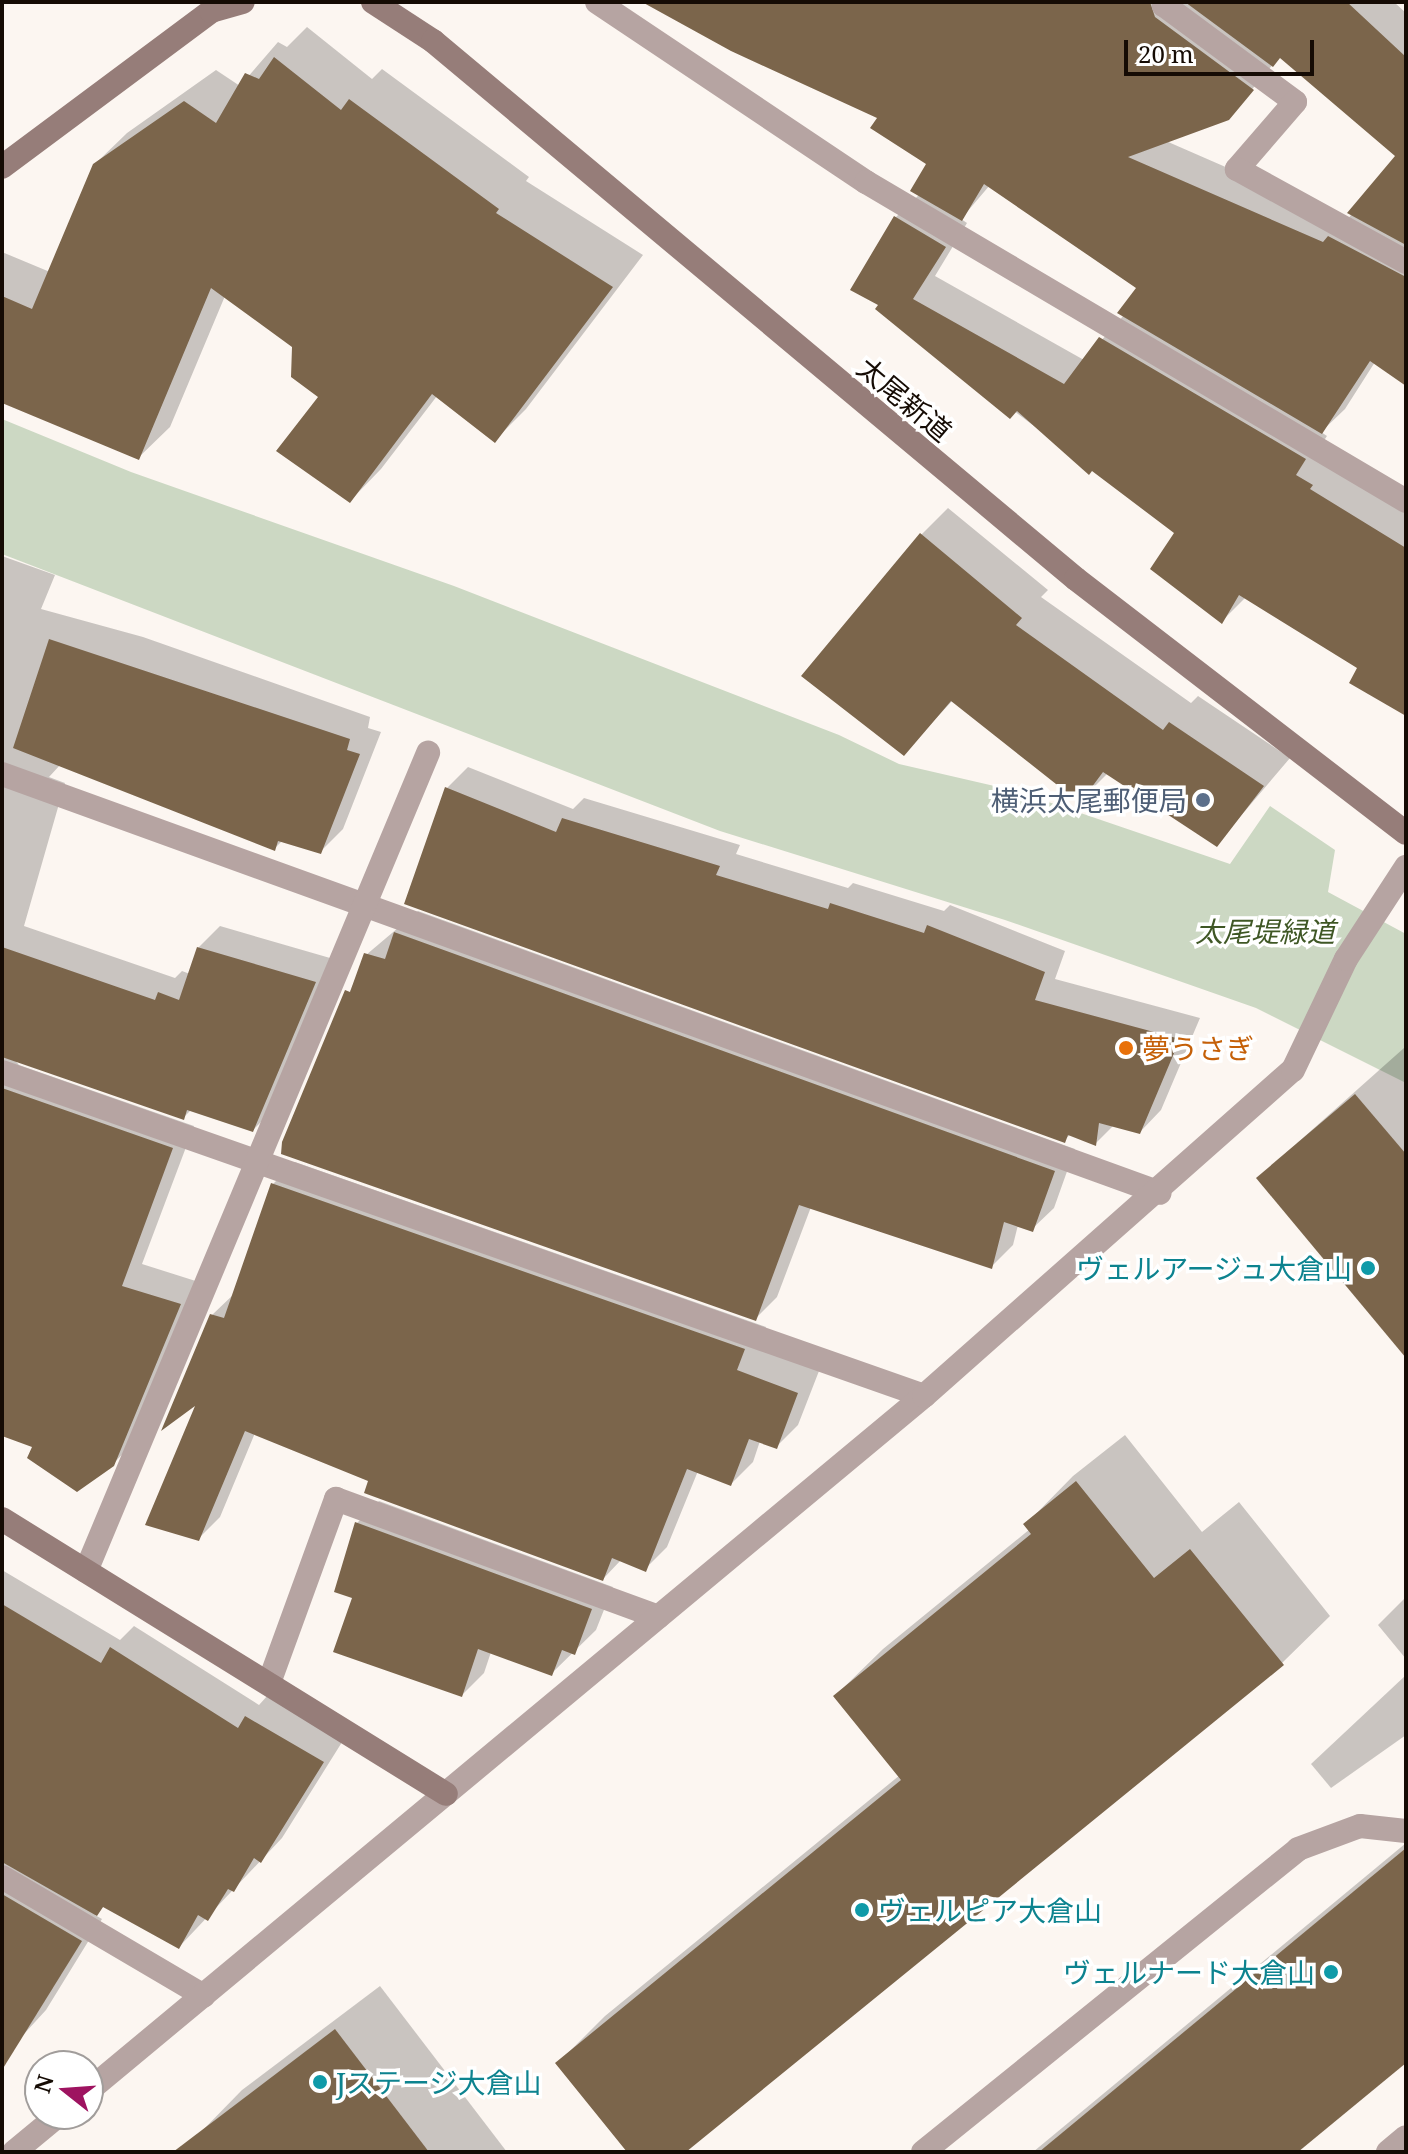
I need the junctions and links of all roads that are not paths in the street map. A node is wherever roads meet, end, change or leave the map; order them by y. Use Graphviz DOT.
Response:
graph roads {
  1 [pos="243,2"];
  2 [pos="373,2"];
  3 [pos="597,2"];
  4 [pos="1166,2"];
  5 [pos="2,167"];
  6 [pos="1406,262"];
  7 [pos="1406,501"];
  8 [pos="428,753"];
  9 [pos="2,774"];
  10 [pos="1406,833"];
  11 [pos="1406,867"];
  12 [pos="365,905"];
  13 [pos="2,1072"];
  14 [pos="257,1161"];
  15 [pos="1160,1193"];
  16 [pos="924,1396"];
  17 [pos="4,1524"];
  18 [pos="86,1571"];
  19 [pos="658,1617"];
  20 [pos="269,1683"];
  21 [pos="446,1794"];
  22 [pos="1406,1831"];
  23 [pos="2,1877"];
  24 [pos="204,1996"];
  25 [pos="104,2078"];
  26 [pos="41,2130"];
  27 [pos="1406,2137"];
  28 [pos="14,2152"];
  29 [pos="923,2152"];
  30 [pos="1388,2152"];
  1 -- 5 [label="street"];
  2 -- 10 [label="street, 太尾新道"];
  3 -- 7 [label="street"];
  4 -- 6 [label="street"];
  8 -- 12 [label="street"];
  9 -- 12 [label="street"];
  11 -- 15 [label="street"];
  12 -- 14 [label="street"];
  12 -- 15 [label="street"];
  13 -- 14 [label="street"];
  14 -- 16 [label="street"];
  14 -- 18 [label="street"];
  15 -- 16 [label="street"];
  16 -- 19 [label="street"];
  17 -- 18 [label="street"];
  18 -- 20 [label="street"];
  19 -- 20 [label="street"];
  19 -- 21 [label="street"];
  20 -- 21 [label="street"];
  21 -- 24 [label="street"];
  22 -- 29 [label="street"];
  23 -- 24 [label="street"];
  24 -- 25 [label="street"];
  26 -- 28 [label="street"];
  27 -- 30 [label="street"];
}
